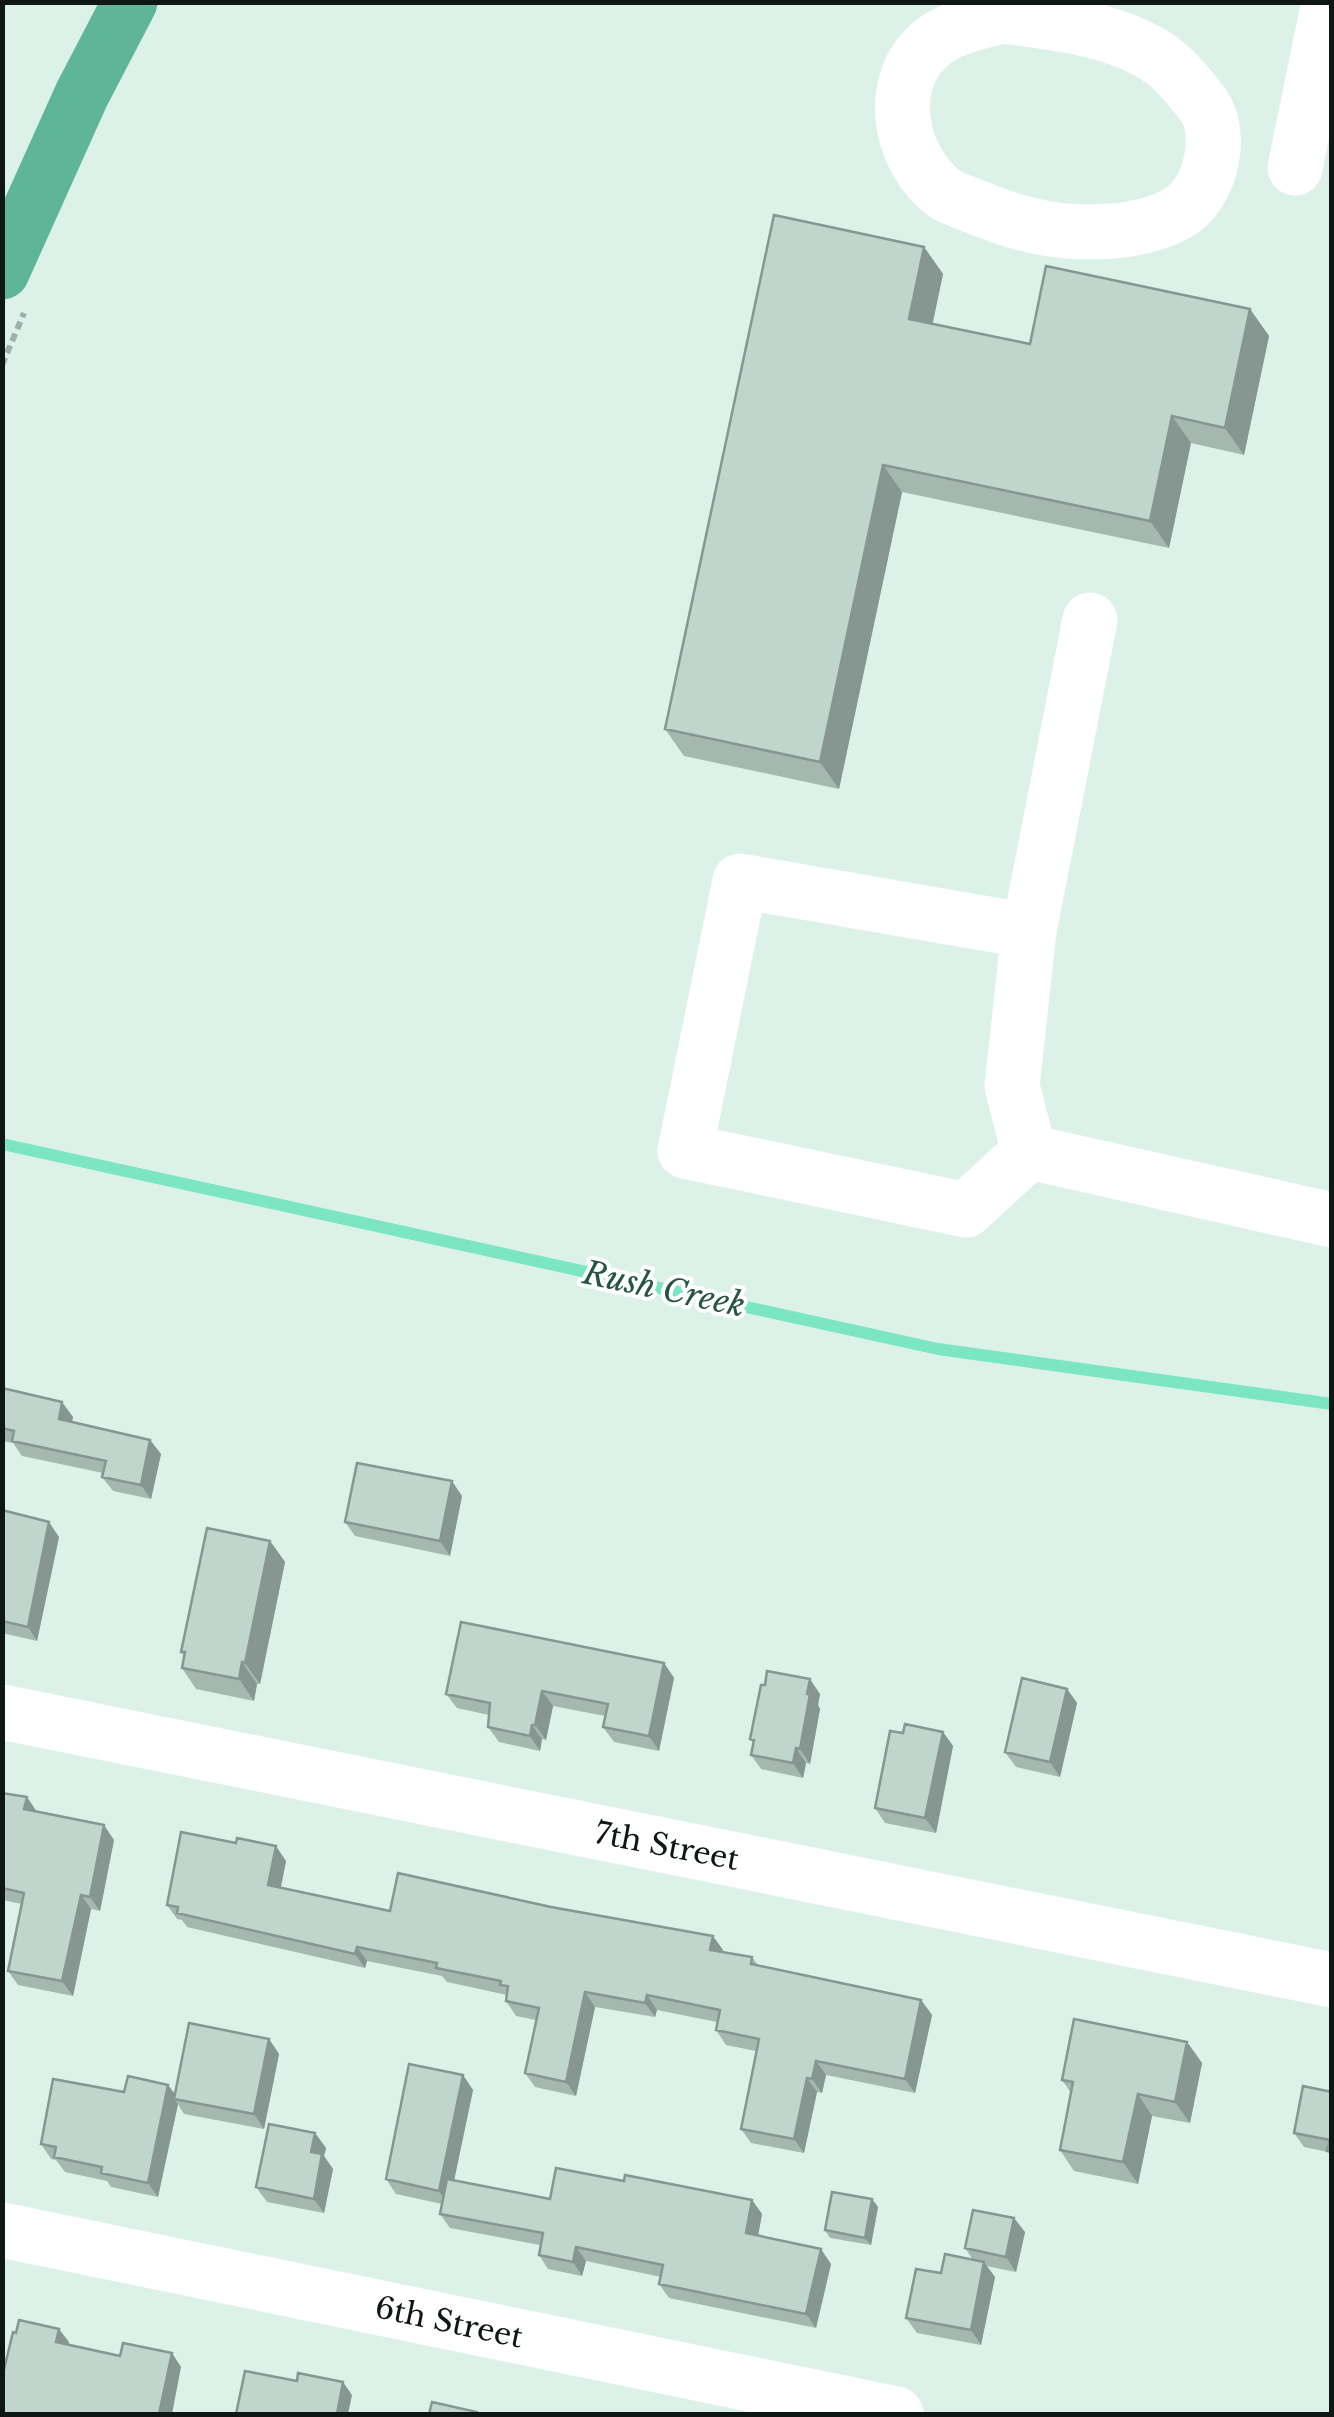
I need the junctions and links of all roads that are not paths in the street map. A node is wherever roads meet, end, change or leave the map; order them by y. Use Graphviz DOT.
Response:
graph roads {
  1 [pos="130,2"];
  2 [pos="1329,2"];
  3 [pos="1005,9"];
  4 [pos="1136,24"];
  5 [pos="1214,153"];
  6 [pos="1313,172"];
  7 [pos="2,272"];
  8 [pos="1090,620"];
  9 [pos="1028,932"];
  10 [pos="1029,1152"];
  11 [pos="1332,1220"];
  12 [pos="2,1712"];
  13 [pos="1332,1980"];
  14 [pos="2,2230"];
  15 [pos="896,2414"];
  1 -- 7 [label="highway"];
  2 -- 6 [label="street"];
  3 -- 4 [label="street"];
  3 -- 5 [label="street"];
  4 -- 5 [label="street"];
  5 -- 6 [label="street"];
  8 -- 9 [label="street"];
  9 -- 10 [label="street"];
  9 -- 10 [label="street"];
  10 -- 11 [label="street"];
  12 -- 13 [label="street, 7th Street"];
  14 -- 15 [label="street, 6th Street"];
}
